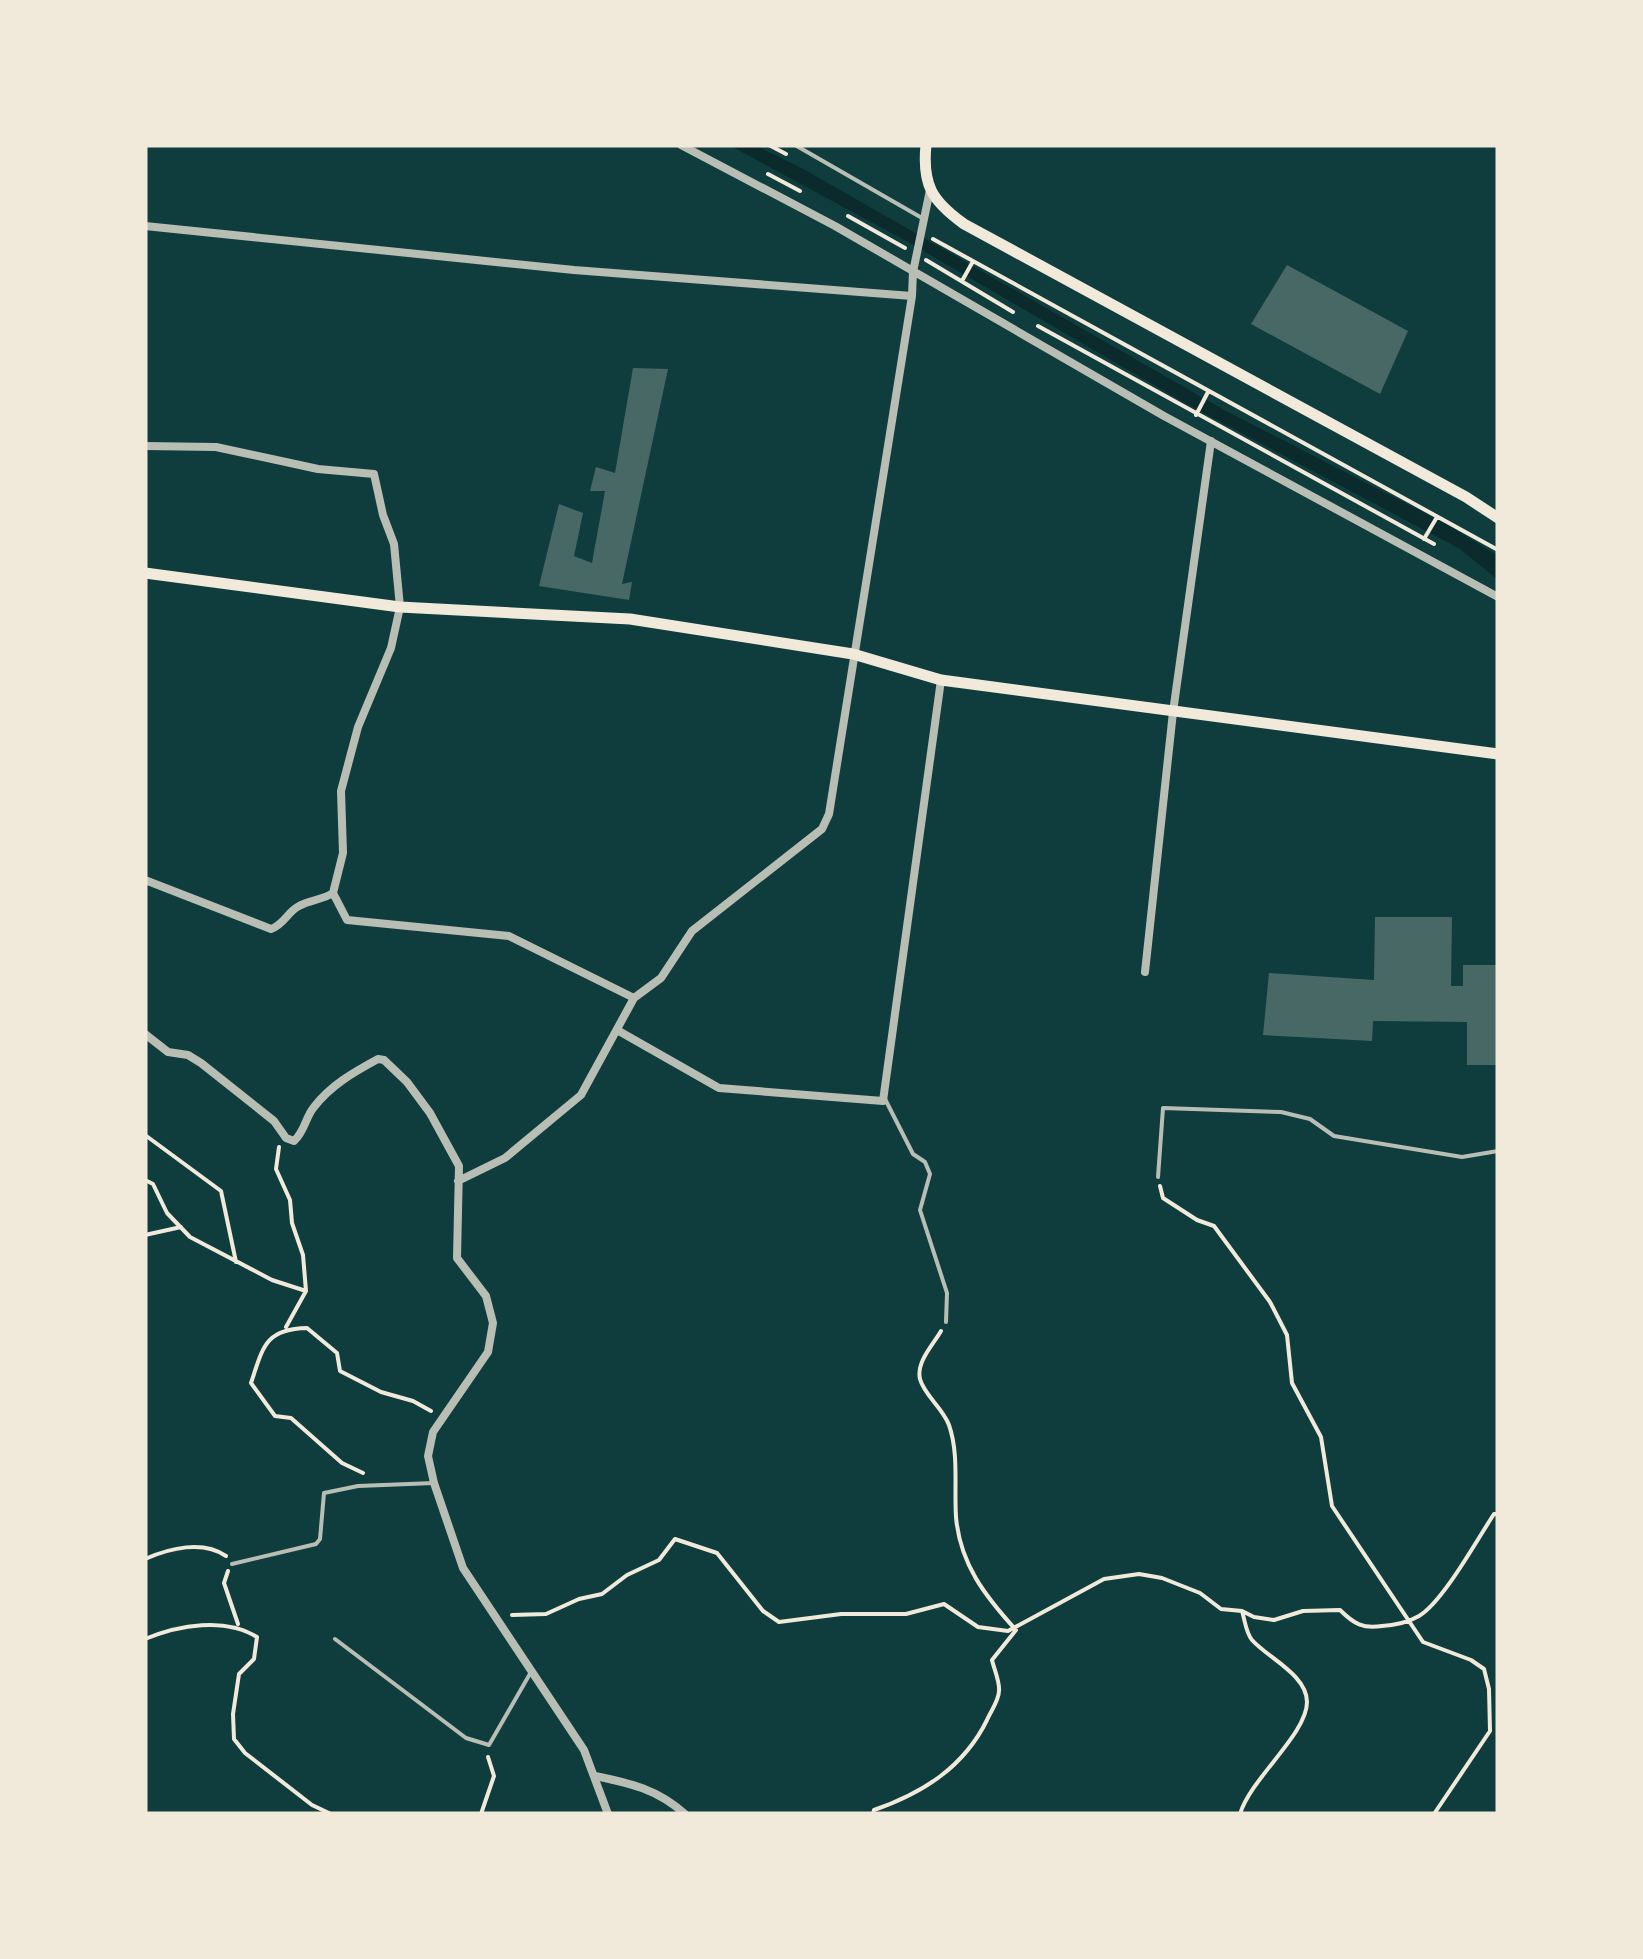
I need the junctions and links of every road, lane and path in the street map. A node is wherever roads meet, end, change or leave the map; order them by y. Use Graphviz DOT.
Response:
graph roads {
  1 [pos="681,145"];
  2 [pos="769,145"];
  3 [pos="795,145"];
  4 [pos="926,145"];
  5 [pos="798,161"];
  6 [pos="762,171"];
  7 [pos="930,190"];
  8 [pos="810,196"];
  9 [pos="842,213"];
  10 [pos="922,218"];
  11 [pos="145,226"];
  12 [pos="930,238"];
  13 [pos="973,262"];
  14 [pos="913,272"];
  15 [pos="962,281"];
  16 [pos="912,296"];
  17 [pos="1208,392"];
  18 [pos="1196,414"];
  19 [pos="1211,441"];
  20 [pos="145,446"];
  21 [pos="1437,516"];
  22 [pos="1498,518"];
  23 [pos="1424,539"];
  24 [pos="1434,544"];
  25 [pos="1498,550"];
  26 [pos="145,573"];
  27 [pos="1498,597"];
  28 [pos="400,607"];
  29 [pos="853,654"];
  30 [pos="941,680"];
  31 [pos="1173,712"];
  32 [pos="1498,754"];
  33 [pos="145,880"];
  34 [pos="333,893"];
  35 [pos="1145,972"];
  36 [pos="634,998"];
  37 [pos="617,1030"];
  38 [pos="145,1034"];
  39 [pos="884,1098"];
  40 [pos="282,1132"];
  41 [pos="145,1135"];
  42 [pos="1498,1152"];
  43 [pos="1158,1177"];
  44 [pos="145,1180"];
  45 [pos="458,1182"];
  46 [pos="180,1227"];
  47 [pos="145,1235"];
  48 [pos="236,1262"];
  49 [pos="306,1290"];
  50 [pos="946,1322"];
  51 [pos="285,1328"];
  52 [pos="442,1416"];
  53 [pos="434,1484"];
  54 [pos="390,1486"];
  55 [pos="1498,1514"];
  56 [pos="145,1559"];
  57 [pos="232,1564"];
  58 [pos="1242,1612"];
  59 [pos="492,1616"];
  60 [pos="1408,1620"];
  61 [pos="238,1625"];
  62 [pos="1014,1628"];
  63 [pos="145,1639"];
  64 [pos="336,1639"];
  65 [pos="531,1672"];
  66 [pos="1490,1731"];
  67 [pos="1498,1732"];
  68 [pos="484,1743"];
  69 [pos="594,1776"];
  70 [pos="330,1814"];
  71 [pos="482,1814"];
  72 [pos="608,1814"];
  73 [pos="685,1814"];
  74 [pos="873,1814"];
  75 [pos="1240,1814"];
  76 [pos="1434,1814"];
  1 -- 14 [label="street"];
  2 -- 5 [label="path"];
  3 -- 10 [label="lane"];
  4 -- 7 [label="main road"];
  6 -- 8 [label="path"];
  7 -- 10 [label="street"];
  7 -- 22 [label="main road"];
  9 -- 15 [label="path"];
  10 -- 14 [label="street"];
  11 -- 16 [label="street"];
  12 -- 13 [label="path"];
  13 -- 15 [label="path"];
  13 -- 17 [label="path"];
  14 -- 16 [label="street"];
  14 -- 19 [label="street"];
  15 -- 18 [label="path"];
  16 -- 29 [label="street"];
  17 -- 18 [label="path"];
  17 -- 21 [label="path"];
  18 -- 23 [label="path"];
  19 -- 27 [label="street"];
  19 -- 31 [label="street"];
  20 -- 28 [label="street"];
  21 -- 23 [label="path"];
  21 -- 25 [label="path"];
  23 -- 24 [label="path"];
  26 -- 28 [label="main road"];
  28 -- 29 [label="main road"];
  28 -- 34 [label="street"];
  29 -- 30 [label="main road"];
  29 -- 36 [label="street"];
  30 -- 31 [label="main road"];
  30 -- 39 [label="street"];
  31 -- 32 [label="main road"];
  31 -- 35 [label="street"];
  33 -- 34 [label="street"];
  34 -- 36 [label="street"];
  36 -- 37 [label="street"];
  37 -- 39 [label="street"];
  37 -- 45 [label="street"];
  38 -- 40 [label="street"];
  39 -- 50 [label="lane"];
  40 -- 45 [label="street"];
  40 -- 49 [label="path"];
  41 -- 48 [label="path"];
  42 -- 43 [label="lane"];
  43 -- 60 [label="path"];
  44 -- 46 [label="path"];
  45 -- 52 [label="street"];
  46 -- 47 [label="path"];
  46 -- 48 [label="path"];
  48 -- 49 [label="path"];
  49 -- 51 [label="path"];
  50 -- 62 [label="path"];
  51 -- 52 [label="path"];
  51 -- 54 [label="path"];
  52 -- 53 [label="street"];
  53 -- 54 [label="lane"];
  53 -- 59 [label="street"];
  54 -- 57 [label="lane"];
  55 -- 60 [label="path"];
  56 -- 57 [label="path"];
  57 -- 61 [label="path"];
  58 -- 60 [label="path"];
  58 -- 62 [label="path"];
  58 -- 75 [label="path"];
  59 -- 62 [label="path"];
  59 -- 65 [label="street"];
  60 -- 66 [label="path"];
  61 -- 63 [label="path"];
  61 -- 70 [label="path"];
  62 -- 74 [label="path"];
  64 -- 68 [label="lane"];
  65 -- 68 [label="lane"];
  65 -- 69 [label="street"];
  66 -- 67 [label="path"];
  66 -- 76 [label="path"];
  68 -- 71 [label="path"];
  69 -- 72 [label="street"];
  69 -- 73 [label="street"];
}
